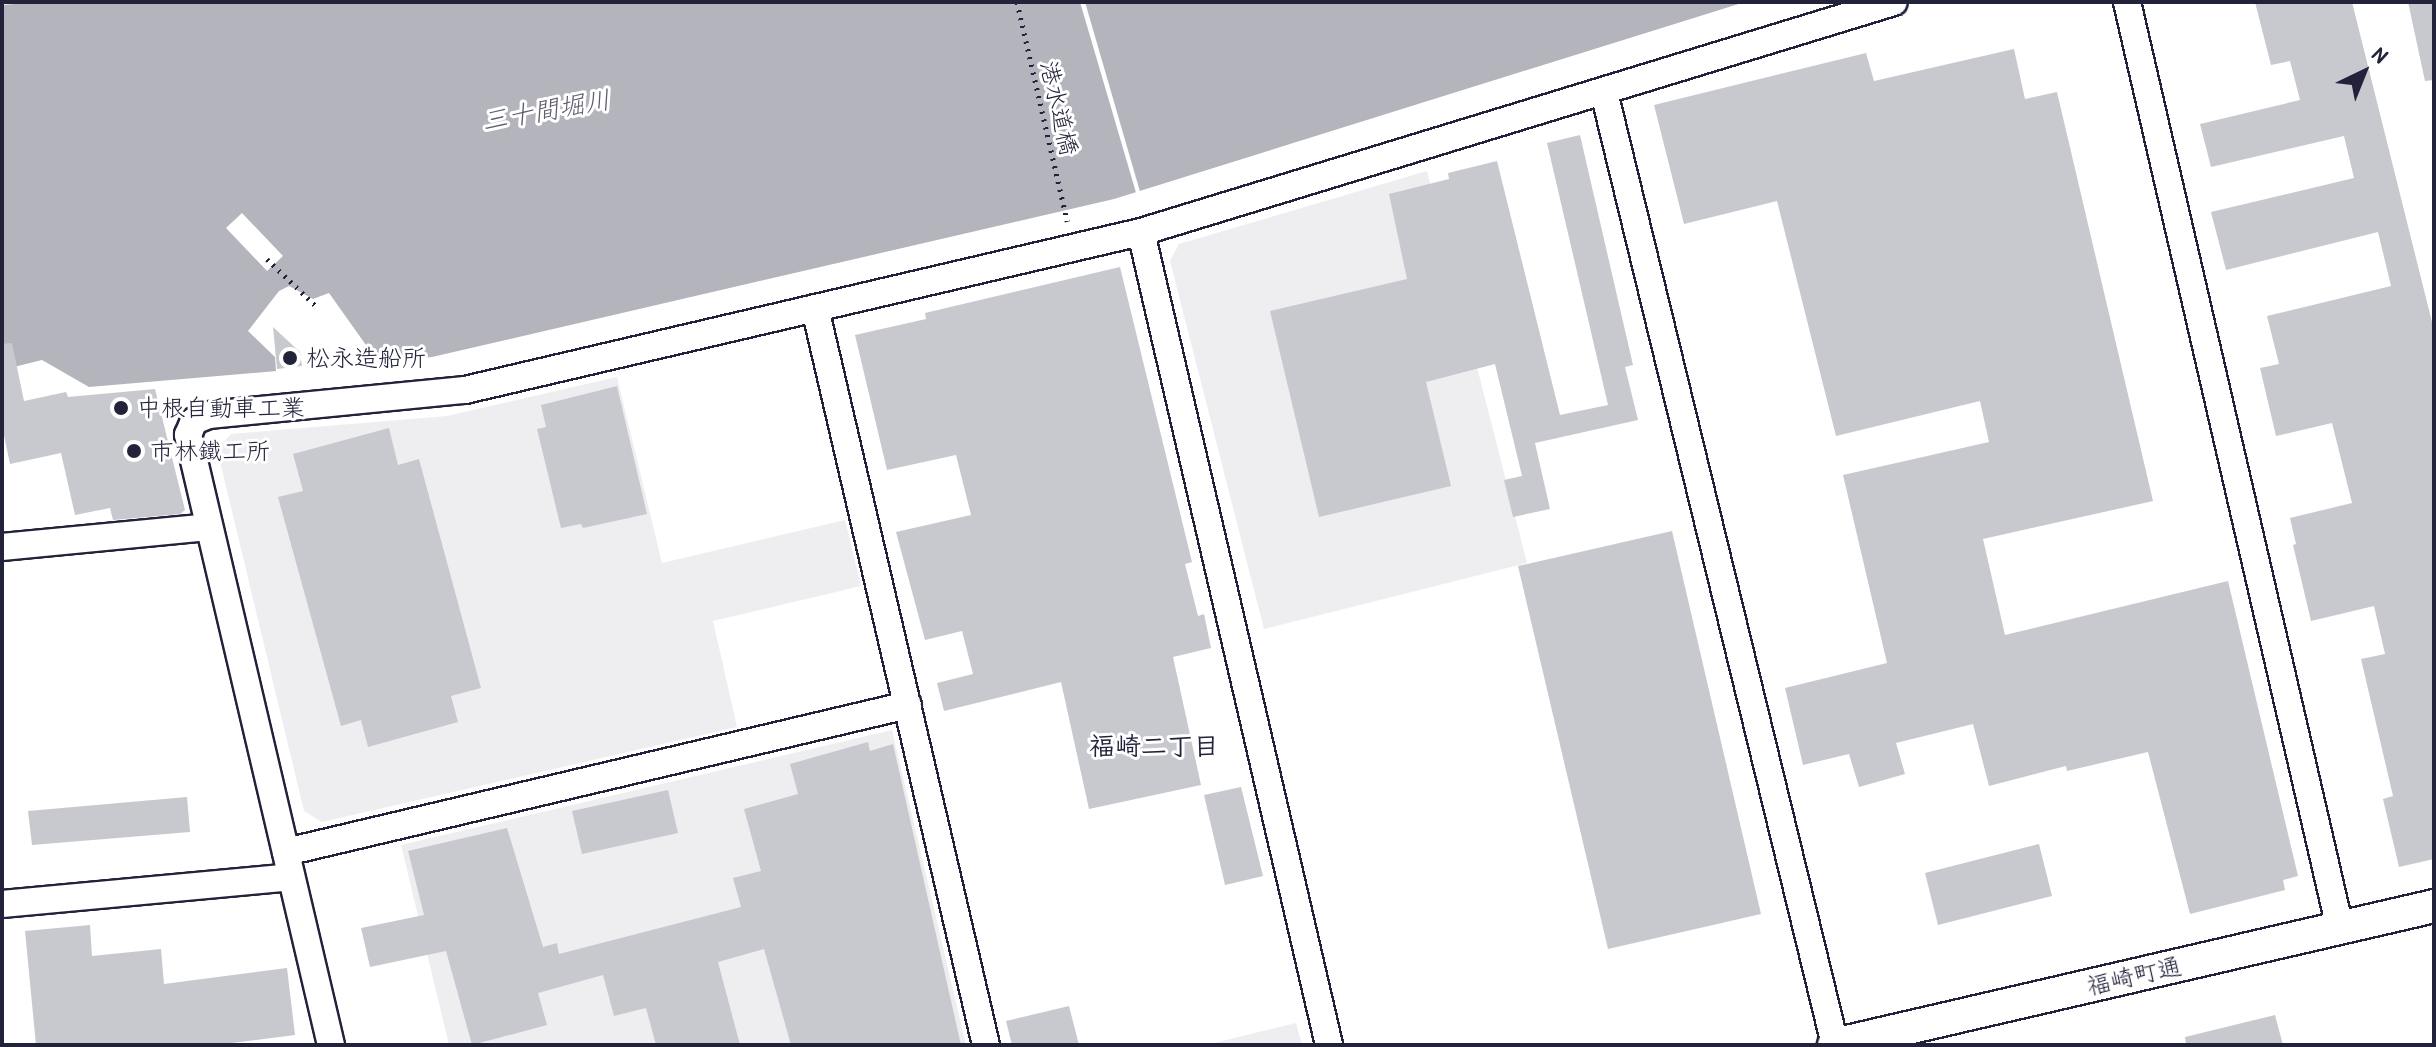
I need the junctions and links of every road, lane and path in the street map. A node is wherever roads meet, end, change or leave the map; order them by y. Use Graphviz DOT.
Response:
graph roads {
  1 [pos="1017,2"];
  2 [pos="1894,2"];
  3 [pos="2127,2"];
  4 [pos="1604,92"];
  5 [pos="1067,221"];
  6 [pos="1141,232"];
  7 [pos="267,259"];
  8 [pos="315,305"];
  9 [pos="815,308"];
  10 [pos="208,527"];
  11 [pos="2,547"];
  12 [pos="908,705"];
  13 [pos="288,864"];
  14 [pos="2,904"];
  15 [pos="2434,906"];
  16 [pos="2340,928"];
  17 [pos="331,1045"];
  18 [pos="986,1045"];
  19 [pos="1329,1045"];
  20 [pos="1835,1045"];
  1 -- 5 [label="path, 港水道橋"];
  2 -- 4 [label="street"];
  3 -- 16 [label="street"];
  4 -- 6 [label="street"];
  4 -- 20 [label="street"];
  6 -- 9 [label="street"];
  6 -- 19 [label="street"];
  7 -- 8 [label="path"];
  9 -- 10 [label="street"];
  9 -- 12 [label="street"];
  10 -- 11 [label="street"];
  10 -- 13 [label="street"];
  12 -- 13 [label="street"];
  12 -- 18 [label="street"];
  13 -- 14 [label="street"];
  13 -- 17 [label="street"];
  15 -- 16 [label="street, 福崎町通"];
  16 -- 20 [label="street, 福崎町通"];
}
